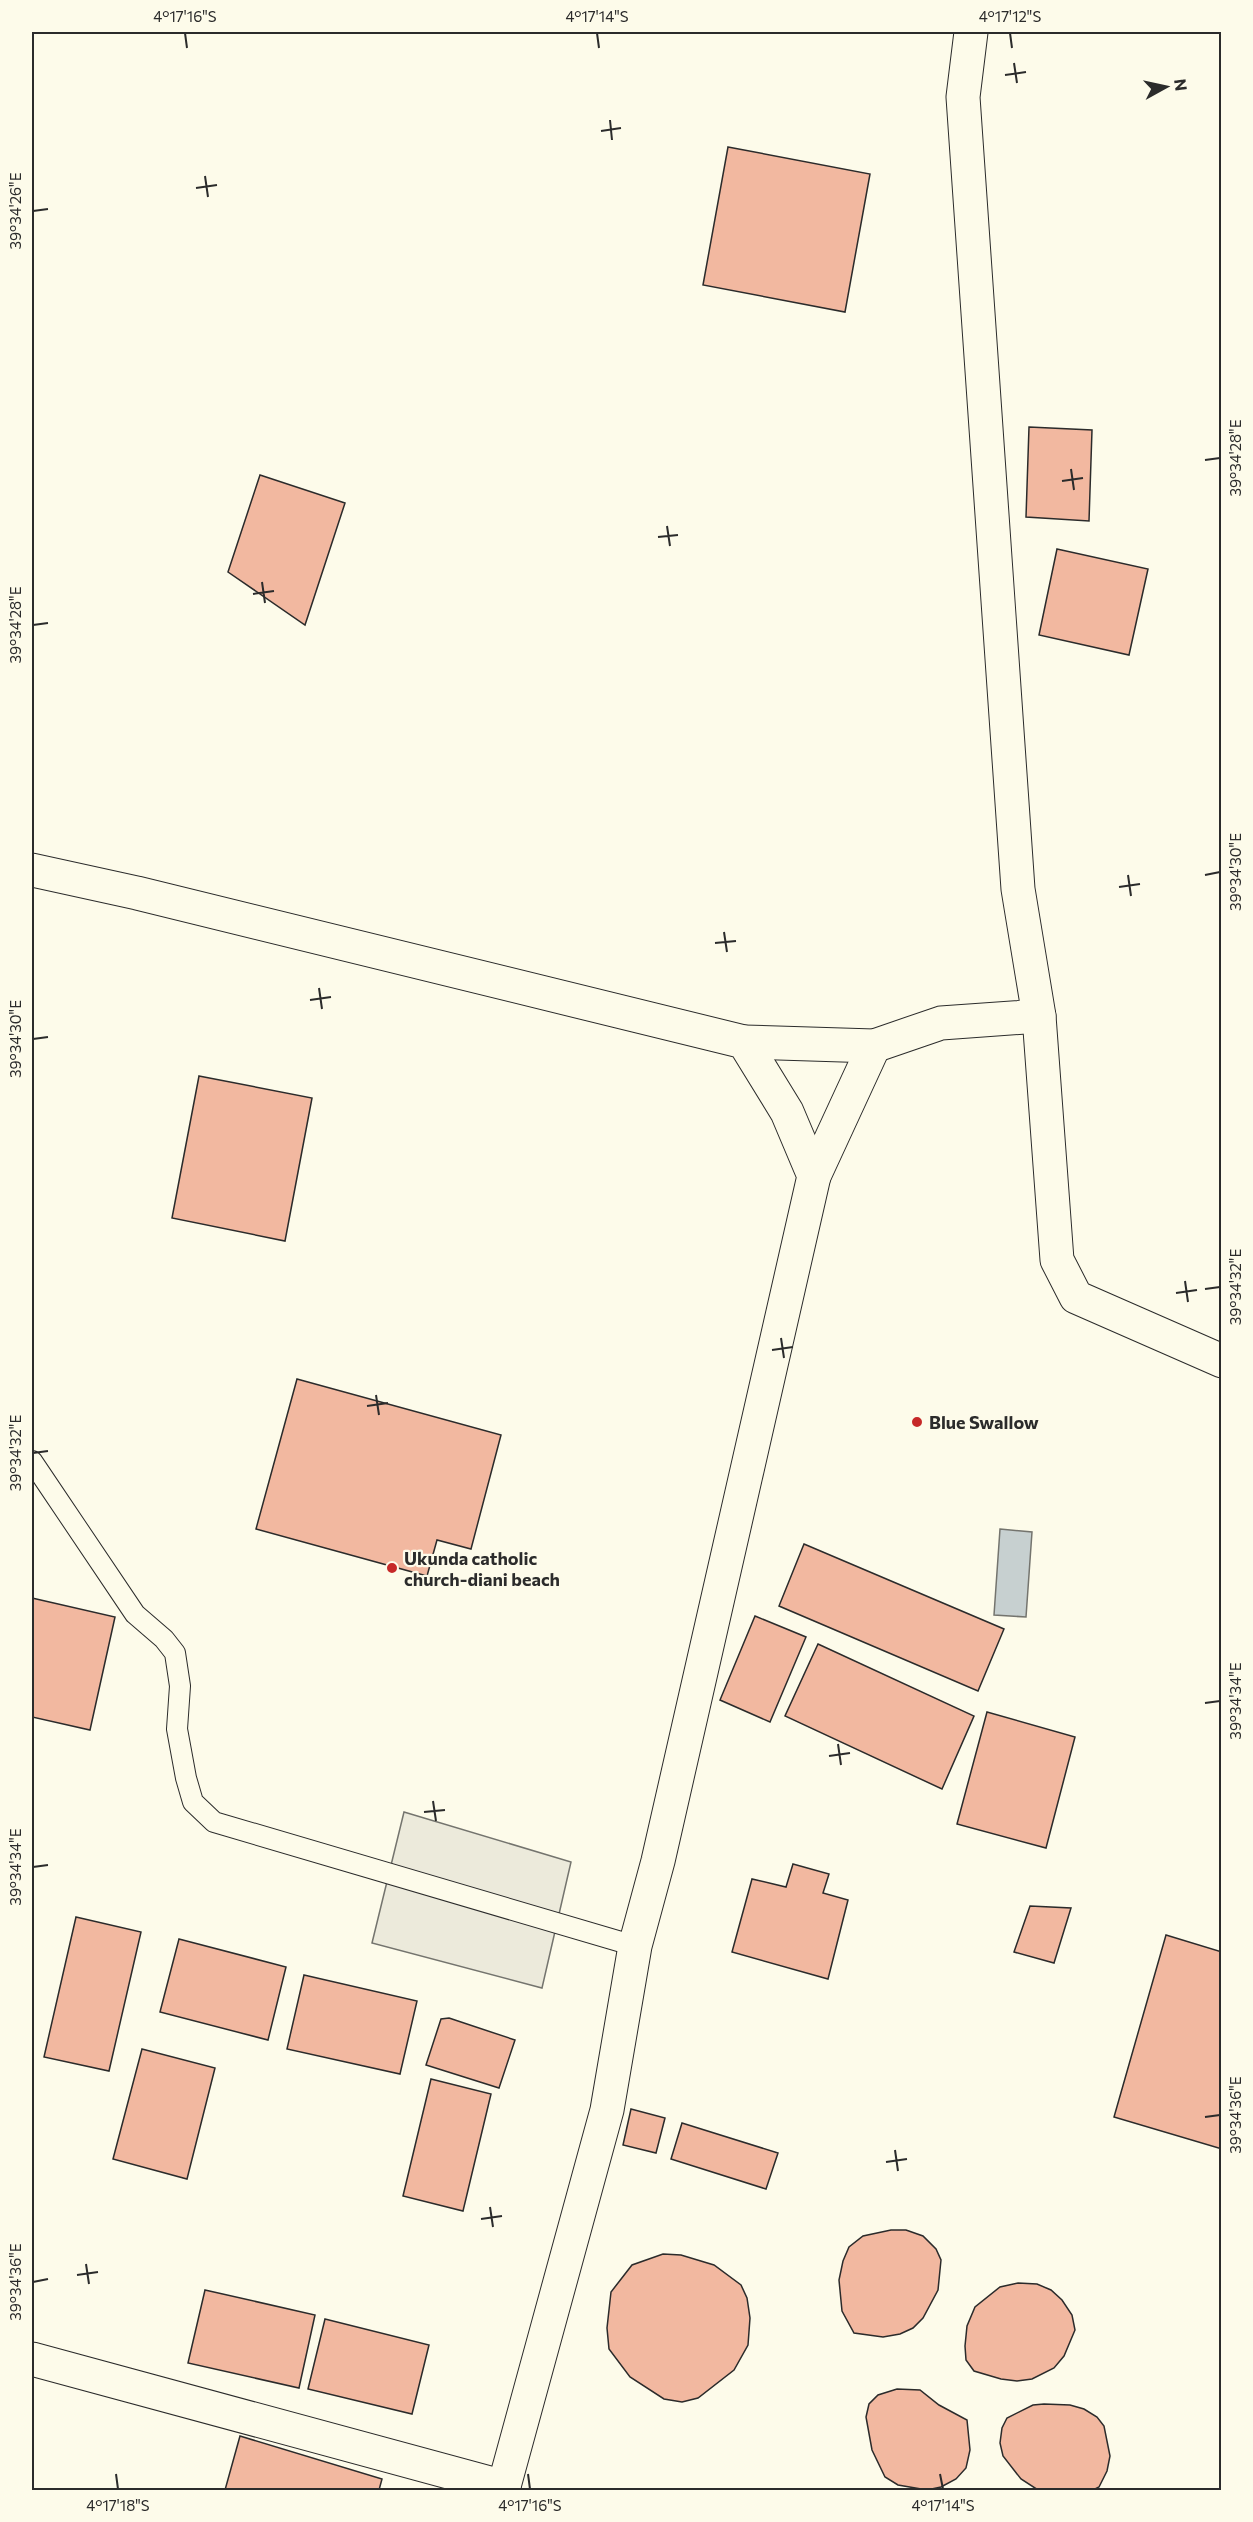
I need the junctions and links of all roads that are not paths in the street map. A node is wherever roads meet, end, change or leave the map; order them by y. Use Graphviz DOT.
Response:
graph roads {
  1 [pos="971,32"];
  2 [pos="32,870"];
  3 [pos="1039,1016"];
  4 [pos="744,1042"];
  5 [pos="874,1046"];
  6 [pos="814,1176"];
  7 [pos="1221,1361"];
  8 [pos="32,1461"];
  9 [pos="635,1946"];
  10 [pos="32,2359"];
  11 [pos="504,2489"];
  1 -- 3 [label="street"];
  2 -- 4 [label="street"];
  3 -- 5 [label="street"];
  3 -- 7 [label="street"];
  4 -- 5 [label="street"];
  4 -- 6 [label="street"];
  5 -- 6 [label="street"];
  6 -- 9 [label="street"];
  8 -- 9 [label="lane"];
  9 -- 11 [label="street"];
  10 -- 11 [label="street"];
}
